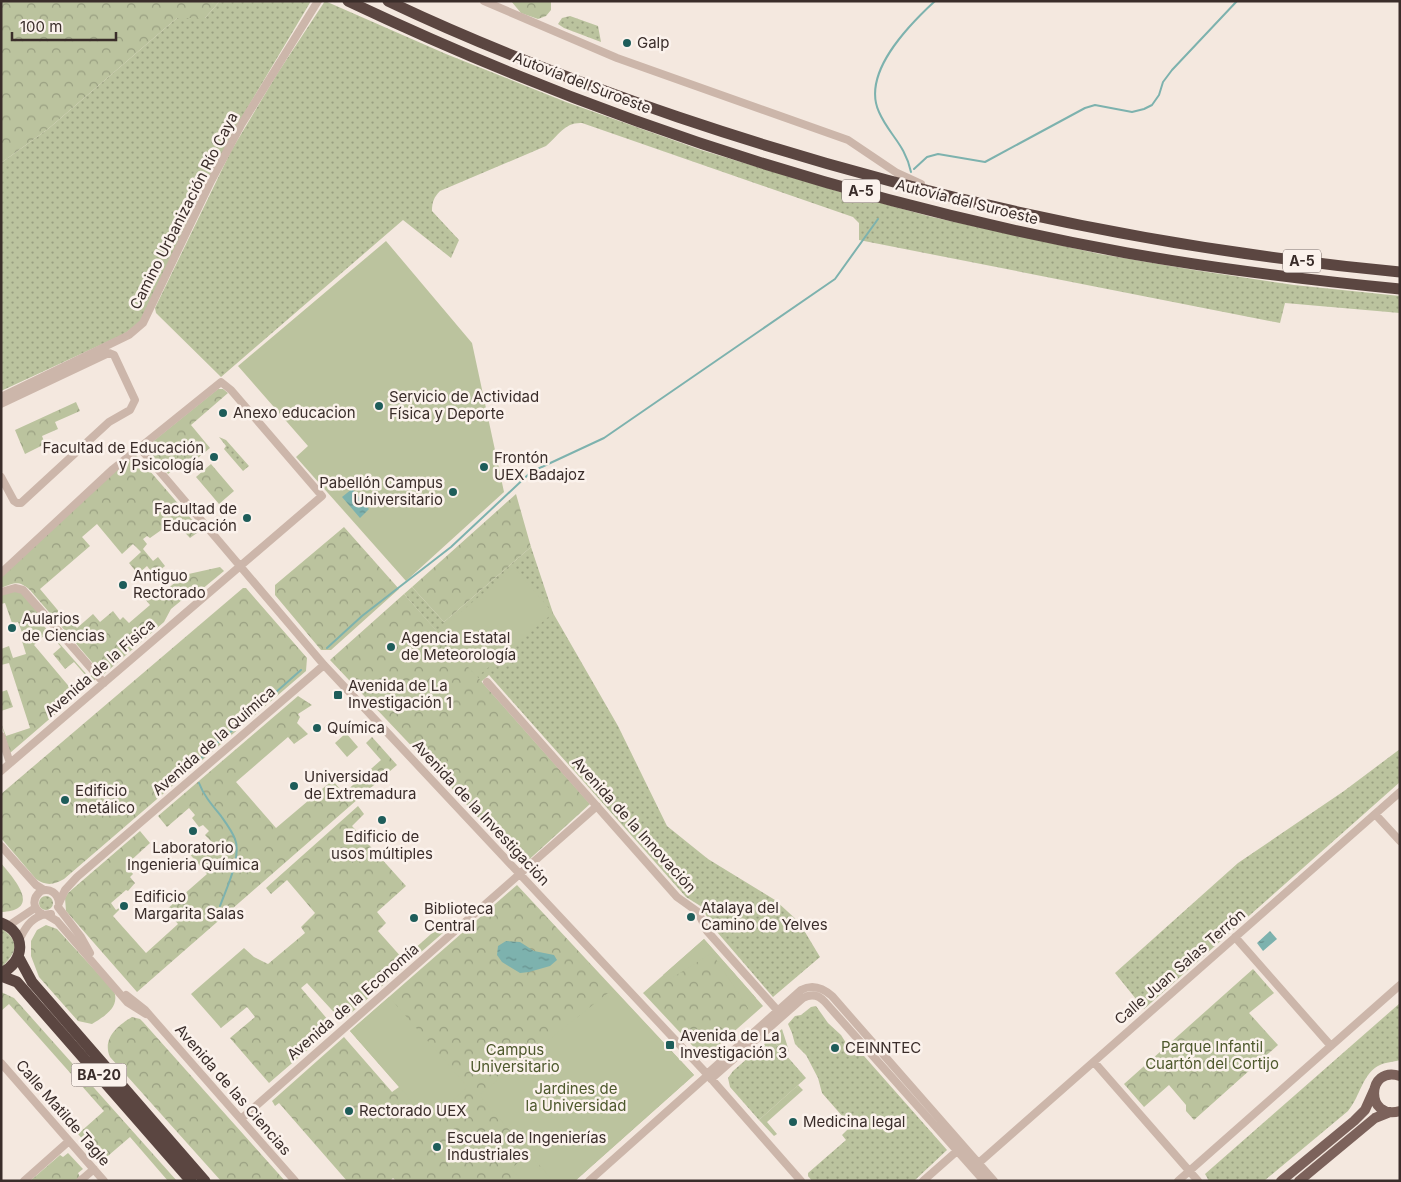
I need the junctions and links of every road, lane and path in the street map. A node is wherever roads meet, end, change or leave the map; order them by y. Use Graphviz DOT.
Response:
graph roads {
  1 [pos="348,1"];
  2 [pos="388,1"];
  3 [pos="484,1"];
  4 [pos="317,4"];
  5 [pos="943,195"];
  6 [pos="1400,272"];
  7 [pos="1400,289"];
  8 [pos="1,396"];
  9 [pos="1,404"];
  10 [pos="139,447"];
  11 [pos="2,480"];
  12 [pos="240,566"];
  13 [pos="1,574"];
  14 [pos="1,592"];
  15 [pos="324,665"];
  16 [pos="487,682"];
  17 [pos="104,683"];
  18 [pos="1,736"];
  19 [pos="10,763"];
  20 [pos="1,771"];
  21 [pos="1400,792"];
  22 [pos="597,806"];
  23 [pos="1375,814"];
  24 [pos="1400,841"];
  25 [pos="1,846"];
  26 [pos="520,874"];
  27 [pos="77,877"];
  28 [pos="47,890"];
  29 [pos="59,905"];
  30 [pos="35,908"];
  31 [pos="45,915"];
  32 [pos="4,924"];
  33 [pos="1235,937"];
  34 [pos="19,940"];
  35 [pos="18,956"];
  36 [pos="1,974"];
  37 [pos="1400,985"];
  38 [pos="126,994"];
  39 [pos="132,1008"];
  40 [pos="778,1011"];
  41 [pos="151,1018"];
  42 [pos="1331,1046"];
  43 [pos="1094,1062"];
  44 [pos="2,1065"];
  45 [pos="1399,1075"];
  46 [pos="709,1076"];
  47 [pos="1374,1090"];
  48 [pos="1396,1112"];
  49 [pos="241,1119"];
  50 [pos="69,1141"];
  51 [pos="957,1150"];
  52 [pos="976,1166"];
  53 [pos="94,1168"];
  54 [pos="1189,1171"];
  55 [pos="24,1181"];
  56 [pos="80,1181"];
  57 [pos="104,1181"];
  58 [pos="191,1181"];
  59 [pos="205,1181"];
  60 [pos="295,1181"];
  61 [pos="589,1181"];
  62 [pos="801,1181"];
  63 [pos="923,1181"];
  64 [pos="984,1181"];
  65 [pos="994,1181"];
  66 [pos="1178,1181"];
  67 [pos="1198,1181"];
  68 [pos="1281,1181"];
  69 [pos="1300,1181"];
  1 -- 7 [label="highway, Autovía del Suroeste / A-5"];
  2 -- 5 [label="highway, Autovía del Suroeste / A-5"];
  3 -- 5 [label="street"];
  4 -- 8 [label="street, Camino Urbanización Río Caya"];
  5 -- 6 [label="highway, Autovía del Suroeste / A-5"];
  9 -- 11 [label="street"];
  10 -- 12 [label="street, Avenida de la Investigación"];
  10 -- 12 [label="street, Avenida de la Física"];
  10 -- 13 [label="street"];
  12 -- 15 [label="street, Avenida de la Investigación"];
  12 -- 17 [label="street, Avenida de la Física"];
  14 -- 17 [label="street"];
  15 -- 26 [label="street, Avenida de la Investigación"];
  15 -- 27 [label="street, Avenida de la Química"];
  16 -- 22 [label="street, Avenida de la Innovación"];
  17 -- 19 [label="street, Avenida de la Física"];
  18 -- 19 [label="street"];
  19 -- 20 [label="street, Avenida de la Física"];
  21 -- 23 [label="street, Calle Juan Salas Terrón"];
  22 -- 26 [label="street, Avenida de la Economía"];
  22 -- 40 [label="street, Avenida de la Innovación"];
  23 -- 24 [label="street"];
  23 -- 33 [label="street, Calle Juan Salas Terrón"];
  25 -- 28 [label="street"];
  26 -- 46 [label="street, Avenida de la Investigación"];
  26 -- 49 [label="street, Avenida de la Economía"];
  27 -- 28 [label="street, Avenida de la Química"];
  27 -- 29 [label="street, Avenida de la Química"];
  28 -- 29 [label="street"];
  28 -- 30 [label="street"];
  29 -- 31 [label="street"];
  29 -- 38 [label="street"];
  30 -- 31 [label="street"];
  30 -- 32 [label="street"];
  31 -- 34 [label="street"];
  31 -- 39 [label="street, Avenida de las Ciencias"];
  32 -- 34 [label="highway"];
  33 -- 42 [label="street"];
  33 -- 43 [label="street, Calle Juan Salas Terrón"];
  34 -- 35 [label="highway"];
  35 -- 36 [label="highway, BA-20"];
  35 -- 59 [label="highway, BA-20"];
  36 -- 58 [label="highway, BA-20"];
  37 -- 42 [label="street"];
  38 -- 39 [label="street"];
  38 -- 41 [label="street, Avenida de las Ciencias"];
  39 -- 41 [label="street, Avenida de las Ciencias"];
  40 -- 46 [label="street"];
  40 -- 52 [label="street"];
  41 -- 49 [label="street, Avenida de las Ciencias"];
  42 -- 54 [label="street"];
  43 -- 52 [label="street, Calle Juan Salas Terrón"];
  43 -- 54 [label="street"];
  44 -- 50 [label="street, Calle Matilde Tagle"];
  45 -- 47 [label="main road"];
  46 -- 51 [label="street"];
  46 -- 61 [label="street"];
  46 -- 62 [label="street, Avenida de la Investigación"];
  47 -- 48 [label="main road"];
  47 -- 68 [label="main road"];
  48 -- 69 [label="main road"];
  49 -- 60 [label="street, Avenida de las Ciencias"];
  50 -- 53 [label="street, Calle Matilde Tagle"];
  50 -- 55 [label="street"];
  51 -- 52 [label="street"];
  51 -- 63 [label="street"];
  52 -- 64 [label="street"];
  52 -- 65 [label="street"];
  53 -- 56 [label="street"];
  53 -- 57 [label="street, Calle Matilde Tagle"];
  54 -- 66 [label="street"];
  54 -- 67 [label="street"];
}
